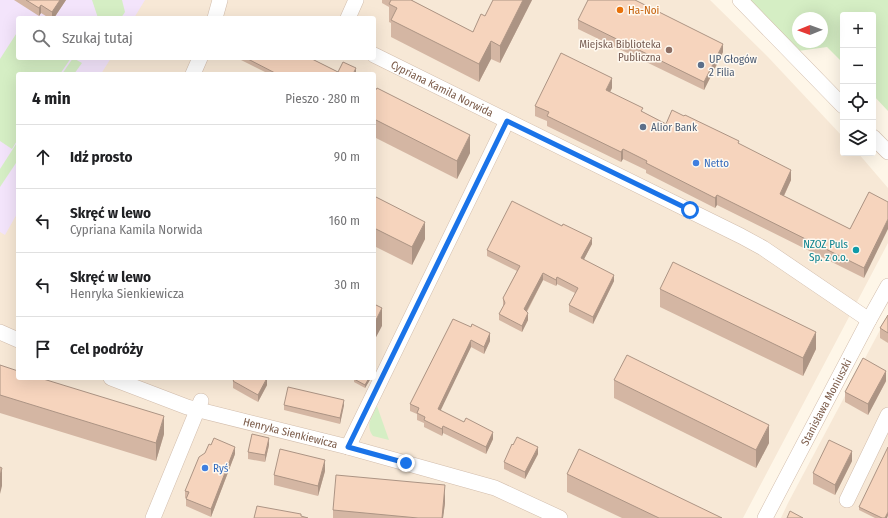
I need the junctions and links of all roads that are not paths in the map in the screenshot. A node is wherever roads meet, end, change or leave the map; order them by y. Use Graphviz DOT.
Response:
graph roads {
  1 [pos="220,0"];
  2 [pos="356,0"];
  3 [pos="740,0"];
  4 [pos="216,16"];
  5 [pos="349,16"];
  6 [pos="376,56"];
  7 [pos="199,60"];
  8 [pos="194,72"];
  9 [pos="840,103"];
  10 [pos="507,121"];
  11 [pos="876,140"];
  12 [pos="888,152"];
  13 [pos="888,286"];
  14 [pos="869,320"];
  15 [pos="0,332"];
  16 [pos="16,339"];
  17 [pos="118,380"];
  18 [pos="200,405"];
  19 [pos="888,415"];
  20 [pos="348,447"];
  21 [pos="847,500"];
  22 [pos="153,518"];
  23 [pos="560,518"];
  24 [pos="765,518"];
  1 -- 4 [label="street"];
  2 -- 5 [label="street"];
  3 -- 9 [label="street"];
  6 -- 10 [label="street, Cypriana Kamila Norwida"];
  7 -- 8 [label="street"];
  10 -- 14 [label="street"];
  10 -- 20 [label="street, Cypriana Kamila Norwida"];
  11 -- 12 [label="street"];
  13 -- 14 [label="street, Stanisława Moniuszki"];
  14 -- 24 [label="street, Stanisława Moniuszki"];
  15 -- 16 [label="street"];
  17 -- 18 [label="street, Henryka Sienkiewicza"];
  18 -- 20 [label="street, Henryka Sienkiewicza"];
  18 -- 22 [label="street"];
  19 -- 21 [label="street"];
  20 -- 23 [label="street, Henryka Sienkiewicza"];
}
